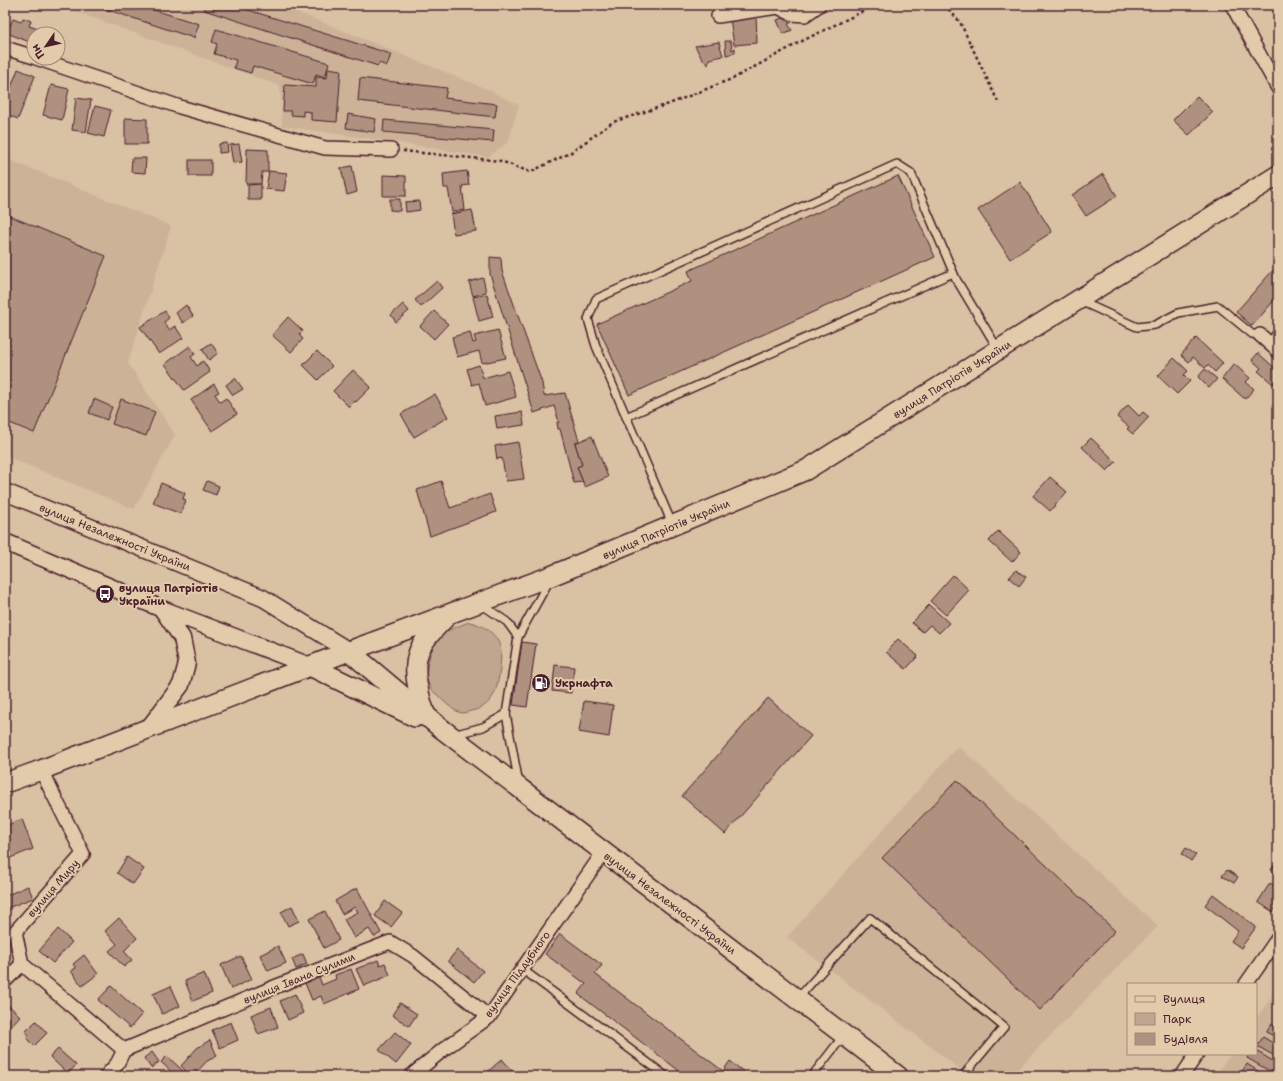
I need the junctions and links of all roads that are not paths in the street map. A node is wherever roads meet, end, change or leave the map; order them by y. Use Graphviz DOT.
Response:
graph roads {
  1 [pos="819,5"];
  2 [pos="1232,5"];
  3 [pos="718,16"];
  4 [pos="5,48"];
  5 [pos="26,55"];
  6 [pos="59,66"];
  7 [pos="1278,88"];
  8 [pos="391,150"];
  9 [pos="1278,175"];
  10 [pos="953,273"];
  11 [pos="1078,300"];
  12 [pos="1278,332"];
  13 [pos="1269,343"];
  14 [pos="999,350"];
  15 [pos="626,417"];
  16 [pos="5,492"];
  17 [pos="673,526"];
  18 [pos="5,542"];
  19 [pos="551,576"];
  20 [pos="479,603"];
  21 [pos="162,609"];
  22 [pos="449,614"];
  23 [pos="518,637"];
  24 [pos="349,651"];
  25 [pos="310,666"];
  26 [pos="506,714"];
  27 [pos="426,717"];
  28 [pos="148,729"];
  29 [pos="446,733"];
  30 [pos="41,770"];
  31 [pos="5,783"];
  32 [pos="520,790"];
  33 [pos="603,853"];
  34 [pos="1278,938"];
  35 [pos="22,964"];
  36 [pos="522,969"];
  37 [pos="5,981"];
  38 [pos="1247,983"];
  39 [pos="796,999"];
  40 [pos="489,1017"];
  41 [pos="844,1035"];
  42 [pos="124,1050"];
  43 [pos="1197,1055"];
  44 [pos="106,1076"];
  45 [pos="411,1076"];
  46 [pos="666,1076"];
  47 [pos="812,1076"];
  48 [pos="898,1076"];
  49 [pos="963,1076"];
  50 [pos="1182,1076"];
  1 -- 3 [label="street"];
  2 -- 7 [label="street"];
  4 -- 5 [label="street"];
  6 -- 8 [label="street"];
  9 -- 11 [label="main road, вулиця Патріотів України"];
  10 -- 14 [label="lane"];
  10 -- 15 [label="lane"];
  10 -- 15 [label="lane"];
  11 -- 13 [label="lane"];
  11 -- 14 [label="main road, вулиця Патріотів України"];
  12 -- 13 [label="lane"];
  14 -- 17 [label="main road, вулиця Патріотів України"];
  15 -- 17 [label="lane"];
  16 -- 24 [label="street, вулиця Незалежності України"];
  17 -- 19 [label="main road, вулиця Патріотів України"];
  18 -- 21 [label="street, вулиця Незалежності України"];
  19 -- 20 [label="main road, вулиця Патріотів України"];
  19 -- 23 [label="lane"];
  20 -- 22 [label="main road, вулиця Патріотів України"];
  20 -- 23 [label="lane"];
  21 -- 25 [label="street, вулиця Незалежності України"];
  21 -- 28 [label="street"];
  22 -- 24 [label="main road, вулиця Патріотів України"];
  22 -- 27 [label="main road"];
  23 -- 26 [label="lane"];
  24 -- 25 [label="main road, вулиця Патріотів України"];
  24 -- 27 [label="main road, вулиця Незалежності України"];
  25 -- 28 [label="main road, вулиця Патріотів України"];
  25 -- 29 [label="main road, вулиця Незалежності України"];
  26 -- 29 [label="lane"];
  26 -- 32 [label="lane"];
  27 -- 29 [label="main road, вулиця Незалежності України"];
  28 -- 30 [label="main road, вулиця Патріотів України"];
  29 -- 32 [label="main road, вулиця Незалежності України"];
  30 -- 31 [label="main road, вулиця Патріотів України"];
  30 -- 35 [label="street, вулиця Миру"];
  32 -- 33 [label="main road, вулиця Незалежності України"];
  33 -- 36 [label="street, вулиця Піддубного"];
  33 -- 39 [label="main road, вулиця Незалежності України"];
  34 -- 38 [label="street"];
  35 -- 37 [label="street"];
  35 -- 42 [label="street"];
  36 -- 40 [label="street, вулиця Піддубного"];
  36 -- 46 [label="lane"];
  39 -- 41 [label="main road, вулиця Незалежності України"];
  39 -- 49 [label="lane"];
  40 -- 42 [label="street, вулиця Івана Сулими"];
  40 -- 45 [label="street, вулиця Піддубного"];
  41 -- 47 [label="lane"];
  41 -- 48 [label="main road, вулиця Незалежності України"];
  42 -- 44 [label="street"];
  43 -- 50 [label="street"];
}
